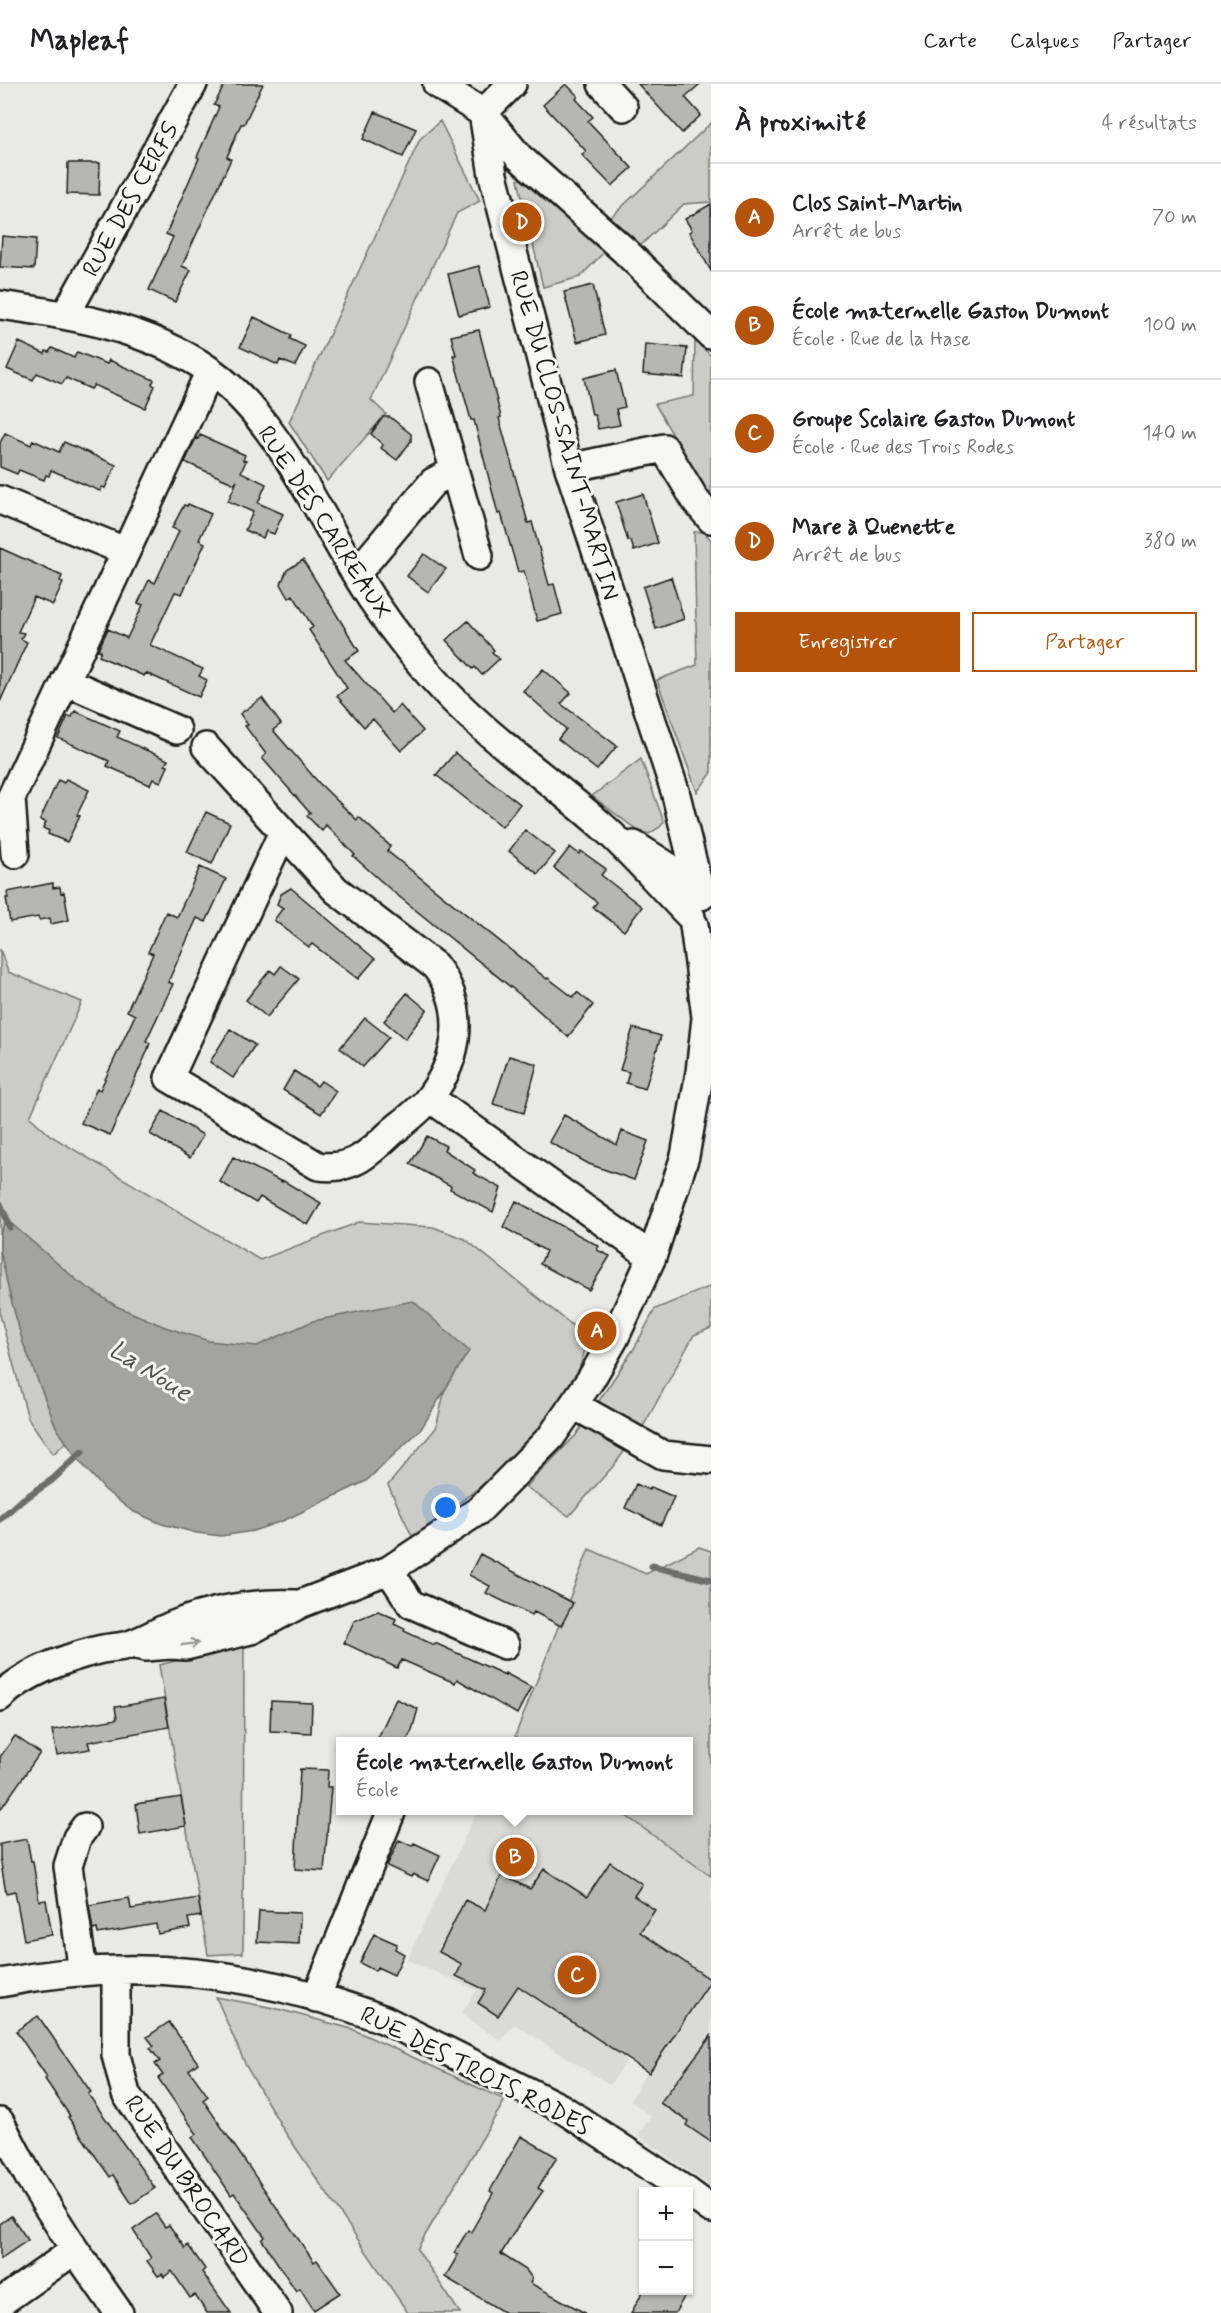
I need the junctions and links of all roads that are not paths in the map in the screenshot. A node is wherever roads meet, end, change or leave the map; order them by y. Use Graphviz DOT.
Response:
graph roads {
  1 [pos="194,84"];
  2 [pos="438,84"];
  3 [pos="512,84"];
  4 [pos="602,84"];
  5 [pos="623,107"];
  6 [pos="483,113"];
  7 [pos="0,305"];
  8 [pos="66,314"];
  9 [pos="711,335"];
  10 [pos="210,371"];
  11 [pos="429,382"];
  12 [pos="569,468"];
  13 [pos="454,471"];
  14 [pos="0,500"];
  15 [pos="711,519"];
  16 [pos="125,551"];
  17 [pos="479,556"];
  18 [pos="356,574"];
  19 [pos="65,681"];
  20 [pos="177,730"];
  21 [pos="206,747"];
  22 [pos="683,822"];
  23 [pos="602,826"];
  24 [pos="283,832"];
  25 [pos="645,852"];
  26 [pos="15,855"];
  27 [pos="704,909"];
  28 [pos="708,1008"];
  29 [pos="430,1098"];
  30 [pos="652,1257"];
  31 [pos="574,1405"];
  32 [pos="711,1460"];
  33 [pos="389,1570"];
  34 [pos="505,1645"];
  35 [pos="0,1697"];
  36 [pos="390,1815"];
  37 [pos="85,1827"];
  38 [pos="116,1970"];
  39 [pos="83,1972"];
  40 [pos="0,1983"];
  41 [pos="316,1998"];
  42 [pos="0,2122"];
  43 [pos="680,2187"];
  44 [pos="693,2196"];
  45 [pos="711,2209"];
  46 [pos="75,2250"];
  47 [pos="0,2303"];
  48 [pos="119,2313"];
  49 [pos="278,2313"];
  1 -- 8 [label="street, RUE DES CERFS"];
  2 -- 6 [label="street"];
  3 -- 6 [label="street"];
  4 -- 5 [label="street"];
  6 -- 9 [label="street"];
  6 -- 12 [label="street, RUE DU CLOS-SAINT-MARTIN"];
  7 -- 8 [label="street, RUE DES CARREAUX"];
  8 -- 10 [label="street, RUE DES CARREAUX"];
  10 -- 16 [label="street"];
  10 -- 18 [label="street, RUE DES CARREAUX"];
  11 -- 13 [label="street"];
  12 -- 15 [label="street"];
  12 -- 22 [label="street, RUE DU CLOS-SAINT-MARTIN"];
  13 -- 17 [label="street"];
  13 -- 18 [label="street"];
  14 -- 16 [label="street"];
  16 -- 19 [label="street"];
  18 -- 23 [label="street, RUE DES CARREAUX"];
  19 -- 20 [label="street"];
  19 -- 26 [label="street"];
  21 -- 24 [label="street"];
  22 -- 25 [label="street"];
  22 -- 27 [label="street, RUE DU CLOS-SAINT-MARTIN"];
  23 -- 25 [label="street, RUE DES CARREAUX"];
  23 -- 27 [label="street, RUE DES CARREAUX"];
  24 -- 29 [label="street"];
  24 -- 29 [label="street"];
  25 -- 27 [label="street, RUE DES CARREAUX"];
  27 -- 28 [label="street, RUE DU CLOS-SAINT-MARTIN"];
  28 -- 30 [label="street, RUE DU CLOS-SAINT-MARTIN"];
  29 -- 30 [label="street"];
  30 -- 31 [label="street, RUE DU CLOS-SAINT-MARTIN"];
  31 -- 32 [label="street"];
  31 -- 33 [label="street, RUE DU CLOS-SAINT-MARTIN"];
  33 -- 34 [label="street"];
  33 -- 35 [label="street, RUE DU CLOS-SAINT-MARTIN"];
  36 -- 41 [label="street"];
  37 -- 39 [label="street"];
  38 -- 39 [label="street, RUE DES TROIS RODES"];
  38 -- 41 [label="street, RUE DES TROIS RODES"];
  38 -- 49 [label="street, RUE DU BROCARD"];
  39 -- 40 [label="street, RUE DES TROIS RODES"];
  41 -- 43 [label="street, RUE DES TROIS RODES"];
  42 -- 46 [label="street"];
  44 -- 45 [label="street, RUE DES TROIS RODES"];
  46 -- 47 [label="street"];
  46 -- 48 [label="street"];
}
